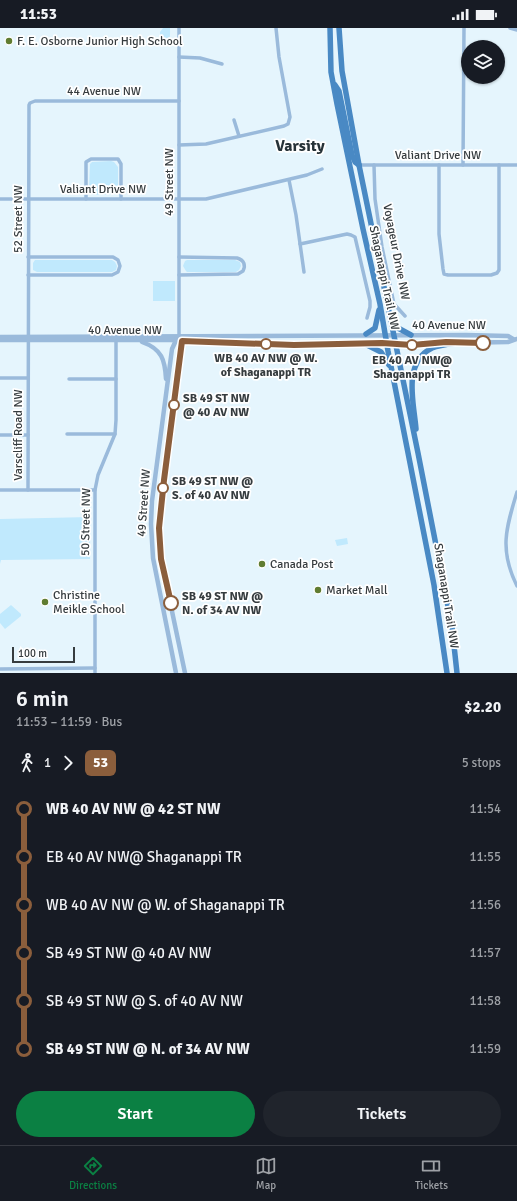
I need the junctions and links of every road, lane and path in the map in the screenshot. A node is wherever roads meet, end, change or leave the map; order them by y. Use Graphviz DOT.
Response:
graph roads {
  1 [pos="179,28"];
  2 [pos="276,28"];
  3 [pos="330,28"];
  4 [pos="339,28"];
  5 [pos="464,28"];
  6 [pos="510,28"];
  7 [pos="517,30"];
  8 [pos="179,57"];
  9 [pos="222,64"];
  10 [pos="334,84"];
  11 [pos="179,101"];
  12 [pos="30,103"];
  13 [pos="234,120"];
  14 [pos="239,136"];
  15 [pos="179,145"];
  16 [pos="359,165"];
  17 [pos="374,165"];
  18 [pos="438,165"];
  19 [pos="463,165"];
  20 [pos="499,165"];
  21 [pos="517,165"];
  22 [pos="322,169"];
  23 [pos="289,180"];
  24 [pos="0,199"];
  25 [pos="28,199"];
  26 [pos="86,199"];
  27 [pos="121,199"];
  28 [pos="179,199"];
  29 [pos="300,244"];
  30 [pos="28,257"];
  31 [pos="179,257"];
  32 [pos="304,272"];
  33 [pos="28,275"];
  34 [pos="179,275"];
  35 [pos="380,304"];
  36 [pos="390,315"];
  37 [pos="405,316"];
  38 [pos="366,318"];
  39 [pos="366,334"];
  40 [pos="179,335"];
  41 [pos="386,335"];
  42 [pos="393,335"];
  43 [pos="411,335"];
  44 [pos="0,336"];
  45 [pos="28,338"];
  46 [pos="116,338"];
  47 [pos="515,339"];
  48 [pos="0,340"];
  49 [pos="175,340"];
  50 [pos="139,341"];
  51 [pos="182,341"];
  52 [pos="363,343"];
  53 [pos="456,343"];
  54 [pos="387,344"];
  55 [pos="395,344"];
  56 [pos="391,367"];
  57 [pos="0,378"];
  58 [pos="28,378"];
  59 [pos="69,379"];
  60 [pos="116,379"];
  61 [pos="167,390"];
  62 [pos="0,434"];
  63 [pos="67,434"];
  64 [pos="115,434"];
  65 [pos="28,435"];
  66 [pos="418,453"];
  67 [pos="0,490"];
  68 [pos="28,490"];
  69 [pos="95,490"];
  70 [pos="517,492"];
  71 [pos="517,586"];
  72 [pos="0,669"];
  73 [pos="95,671"];
  74 [pos="176,673"];
  75 [pos="185,673"];
  76 [pos="447,673"];
  77 [pos="457,673"];
  1 -- 8 [label="street, 49 Street NW"];
  2 -- 14 [label="street"];
  3 -- 10 [label="main road, Shaganappi Trail NW"];
  4 -- 16 [label="main road, Shaganappi Trail NW"];
  5 -- 19 [label="street"];
  6 -- 7 [label="street"];
  8 -- 9 [label="street"];
  8 -- 11 [label="street, 49 Street NW"];
  10 -- 16 [label="main road"];
  10 -- 35 [label="main road, Shaganappi Trail NW"];
  11 -- 12 [label="street, 44 Avenue NW"];
  11 -- 15 [label="street, 49 Street NW"];
  12 -- 25 [label="street, 52 Street NW"];
  13 -- 14 [label="street"];
  14 -- 15 [label="street"];
  15 -- 28 [label="street, 49 Street NW"];
  16 -- 17 [label="street, Valiant Drive NW"];
  16 -- 36 [label="main road, Shaganappi Trail NW"];
  17 -- 18 [label="street, Valiant Drive NW"];
  17 -- 37 [label="street, Voyageur Drive NW"];
  18 -- 19 [label="street, Valiant Drive NW"];
  18 -- 20 [label="street"];
  19 -- 20 [label="street, Valiant Drive NW"];
  20 -- 21 [label="street, Valiant Drive NW"];
  22 -- 23 [label="street, Valiant Drive NW"];
  23 -- 28 [label="street, Valiant Drive NW"];
  23 -- 29 [label="street"];
  24 -- 25 [label="street, Valiant Drive NW"];
  25 -- 26 [label="street, Valiant Drive NW"];
  25 -- 30 [label="street, 52 Street NW"];
  26 -- 27 [label="street, Valiant Drive NW"];
  26 -- 27 [label="street"];
  27 -- 28 [label="street, Valiant Drive NW"];
  28 -- 31 [label="street, 49 Street NW"];
  29 -- 32 [label="street"];
  29 -- 38 [label="street"];
  30 -- 33 [label="street, 52 Street NW"];
  30 -- 33 [label="street"];
  31 -- 34 [label="street, 49 Street NW"];
  31 -- 34 [label="street"];
  33 -- 45 [label="street, 52 Street NW"];
  34 -- 40 [label="street, 49 Street NW"];
  35 -- 39 [label="main road"];
  35 -- 41 [label="main road, Shaganappi Trail NW"];
  36 -- 42 [label="main road, Shaganappi Trail NW"];
  36 -- 43 [label="main road"];
  39 -- 40 [label="street, 40 Avenue NW"];
  39 -- 41 [label="street, 40 Avenue NW"];
  40 -- 46 [label="street, 40 Avenue NW"];
  40 -- 49 [label="street, 49 Street NW"];
  40 -- 51 [label="street, 49 Street NW"];
  41 -- 42 [label="street, 40 Avenue NW"];
  41 -- 54 [label="main road, Shaganappi Trail NW"];
  42 -- 43 [label="street, 40 Avenue NW"];
  42 -- 55 [label="main road, Shaganappi Trail NW"];
  43 -- 47 [label="street, 40 Avenue NW"];
  44 -- 45 [label="street, 40 Avenue NW"];
  45 -- 46 [label="street, 40 Avenue NW"];
  45 -- 48 [label="street, 40 Avenue NW"];
  45 -- 58 [label="street, Varscliff Road NW"];
  46 -- 50 [label="street, 40 Avenue NW"];
  46 -- 60 [label="street, 50 Street NW"];
  47 -- 53 [label="street, 40 Avenue NW"];
  49 -- 50 [label="street, 40 Avenue NW"];
  49 -- 51 [label="street, 40 Avenue NW"];
  49 -- 61 [label="street, 49 Street NW"];
  50 -- 61 [label="street"];
  51 -- 52 [label="street, 40 Avenue NW"];
  51 -- 75 [label="street, 49 Street NW"];
  52 -- 54 [label="street, 40 Avenue NW"];
  52 -- 56 [label="main road"];
  53 -- 55 [label="street, 40 Avenue NW"];
  53 -- 66 [label="main road"];
  54 -- 55 [label="street, 40 Avenue NW"];
  54 -- 56 [label="main road, Shaganappi Trail NW"];
  55 -- 66 [label="main road, Shaganappi Trail NW"];
  56 -- 76 [label="main road, Shaganappi Trail NW"];
  57 -- 58 [label="street"];
  58 -- 65 [label="street, Varscliff Road NW"];
  59 -- 60 [label="street"];
  60 -- 64 [label="street, 50 Street NW"];
  61 -- 74 [label="street, 49 Street NW"];
  62 -- 65 [label="street"];
  63 -- 64 [label="street"];
  64 -- 69 [label="street, 50 Street NW"];
  65 -- 68 [label="street, Varscliff Road NW"];
  66 -- 77 [label="main road, Shaganappi Trail NW"];
  67 -- 68 [label="street"];
  68 -- 69 [label="street, Varscliff Road NW"];
  69 -- 73 [label="street, 50 Street NW"];
  70 -- 71 [label="street"];
  72 -- 73 [label="street"];
}
